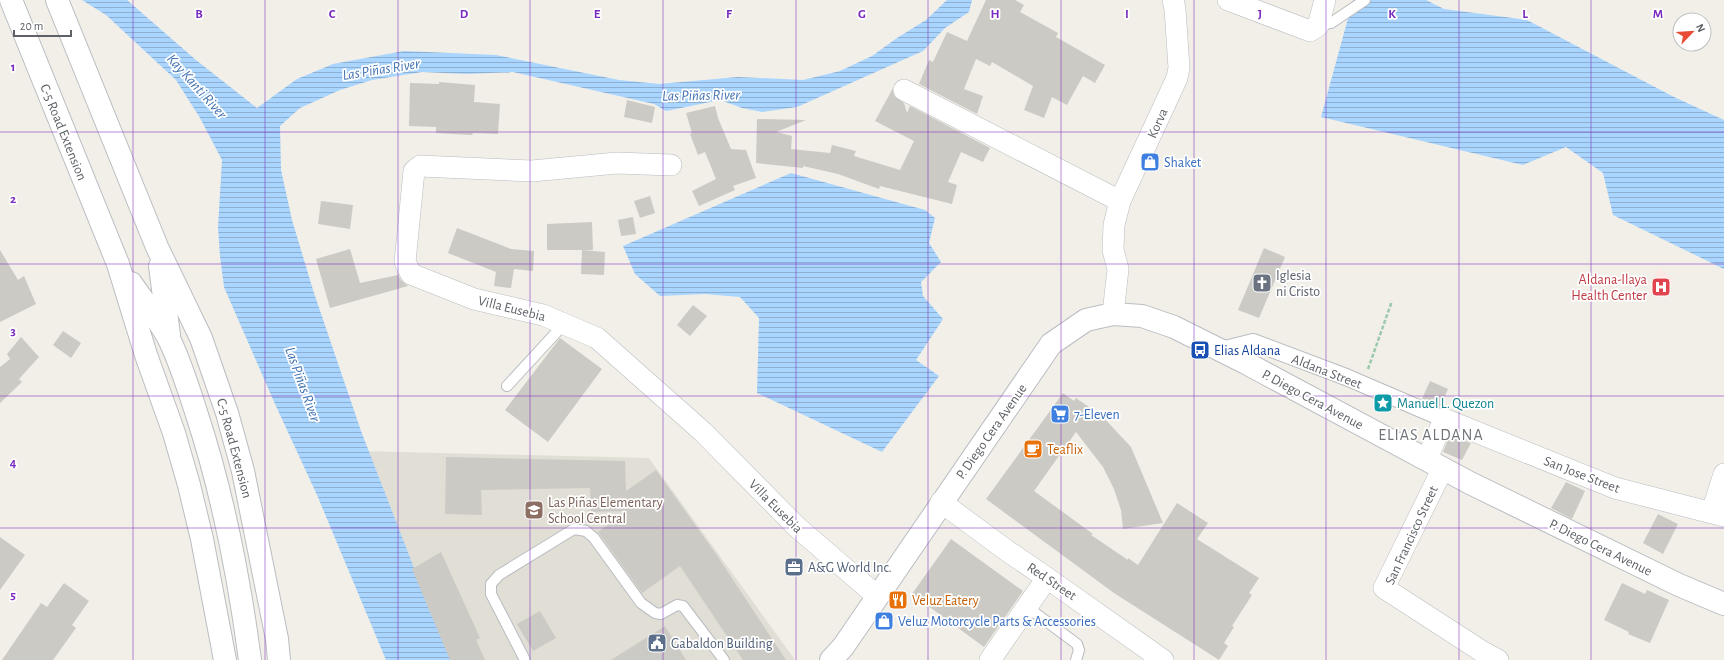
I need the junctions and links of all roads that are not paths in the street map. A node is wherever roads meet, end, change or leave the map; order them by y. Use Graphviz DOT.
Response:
graph roads {
  1 [pos="11,0"];
  2 [pos="57,0"];
  3 [pos="1173,0"];
  4 [pos="1228,0"];
  5 [pos="1325,0"];
  6 [pos="1365,0"];
  7 [pos="1318,26"];
  8 [pos="904,90"];
  9 [pos="671,165"];
  10 [pos="1120,201"];
  11 [pos="157,247"];
  12 [pos="118,264"];
  13 [pos="1113,314"];
  14 [pos="565,323"];
  15 [pos="170,340"];
  16 [pos="1221,350"];
  17 [pos="506,386"];
  18 [pos="1444,419"];
  19 [pos="1435,464"];
  20 [pos="1724,474"];
  21 [pos="941,502"];
  22 [pos="1718,514"];
  23 [pos="1047,578"];
  24 [pos="877,596"];
  25 [pos="1724,604"];
  26 [pos="1027,607"];
  27 [pos="1158,658"];
  28 [pos="225,660"];
  29 [pos="250,660"];
  30 [pos="279,660"];
  31 [pos="525,660"];
  32 [pos="724,660"];
  33 [pos="831,660"];
  34 [pos="990,660"];
  35 [pos="1076,660"];
  36 [pos="1498,660"];
  1 -- 12 [label="main road, C-5 Road Extension"];
  2 -- 11 [label="main road, C-5 Road Extension"];
  3 -- 10 [label="street, Korva"];
  4 -- 7 [label="street"];
  5 -- 7 [label="street"];
  6 -- 7 [label="lane"];
  8 -- 10 [label="street"];
  9 -- 14 [label="street, Villa Eusebia"];
  10 -- 13 [label="street, Korva"];
  11 -- 15 [label="main road, C-5 Road Extension"];
  11 -- 30 [label="main road, C-5 Road Extension"];
  12 -- 15 [label="main road, C-5 Road Extension"];
  12 -- 28 [label="main road, C-5 Road Extension"];
  13 -- 16 [label="main road, P. Diego Cera Avenue"];
  13 -- 21 [label="main road, P. Diego Cera Avenue"];
  14 -- 17 [label="lane"];
  14 -- 24 [label="street, Villa Eusebia"];
  15 -- 29 [label="main road, C-5 Road Extension"];
  16 -- 18 [label="street, Aldana Street"];
  16 -- 19 [label="main road, P. Diego Cera Avenue"];
  18 -- 19 [label="street"];
  18 -- 22 [label="street, San Jose Street"];
  19 -- 25 [label="main road, P. Diego Cera Avenue"];
  19 -- 36 [label="street, San Francisco Street"];
  20 -- 22 [label="street"];
  21 -- 23 [label="street, Red Street"];
  21 -- 24 [label="main road, P. Diego Cera Avenue"];
  23 -- 26 [label="street"];
  23 -- 27 [label="street, Red Street"];
  24 -- 33 [label="main road, P. Diego Cera Avenue"];
  26 -- 34 [label="street"];
  26 -- 35 [label="lane"];
  31 -- 32 [label="lane"];
}
